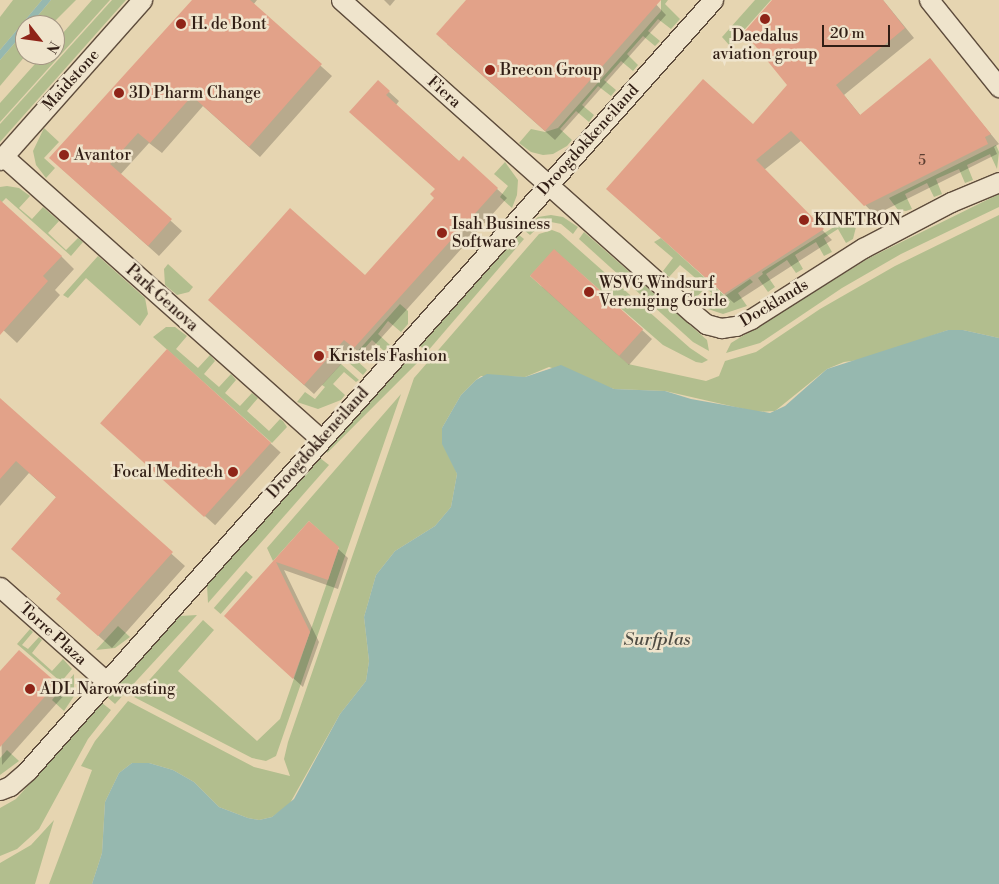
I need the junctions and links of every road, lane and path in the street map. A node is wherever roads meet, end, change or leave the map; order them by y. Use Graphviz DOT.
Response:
graph roads {
  1 [pos="142,0"];
  2 [pos="341,0"];
  3 [pos="712,0"];
  4 [pos="929,0"];
  5 [pos="999,87"];
  6 [pos="2,158"];
  7 [pos="999,182"];
  8 [pos="548,185"];
  9 [pos="322,439"];
  10 [pos="0,587"];
  11 [pos="106,681"];
  12 [pos="0,790"];
  1 -- 6 [label="street, Maidstone"];
  2 -- 8 [label="street, Fiera"];
  3 -- 8 [label="street, Droogdokkeneiland"];
  4 -- 5 [label="street"];
  6 -- 9 [label="street, Park Genova"];
  7 -- 8 [label="street, Docklands"];
  8 -- 9 [label="street, Droogdokkeneiland"];
  9 -- 11 [label="street, Droogdokkeneiland"];
  10 -- 11 [label="street, Torre Plaza"];
  11 -- 12 [label="street, Droogdokkeneiland"];
}
